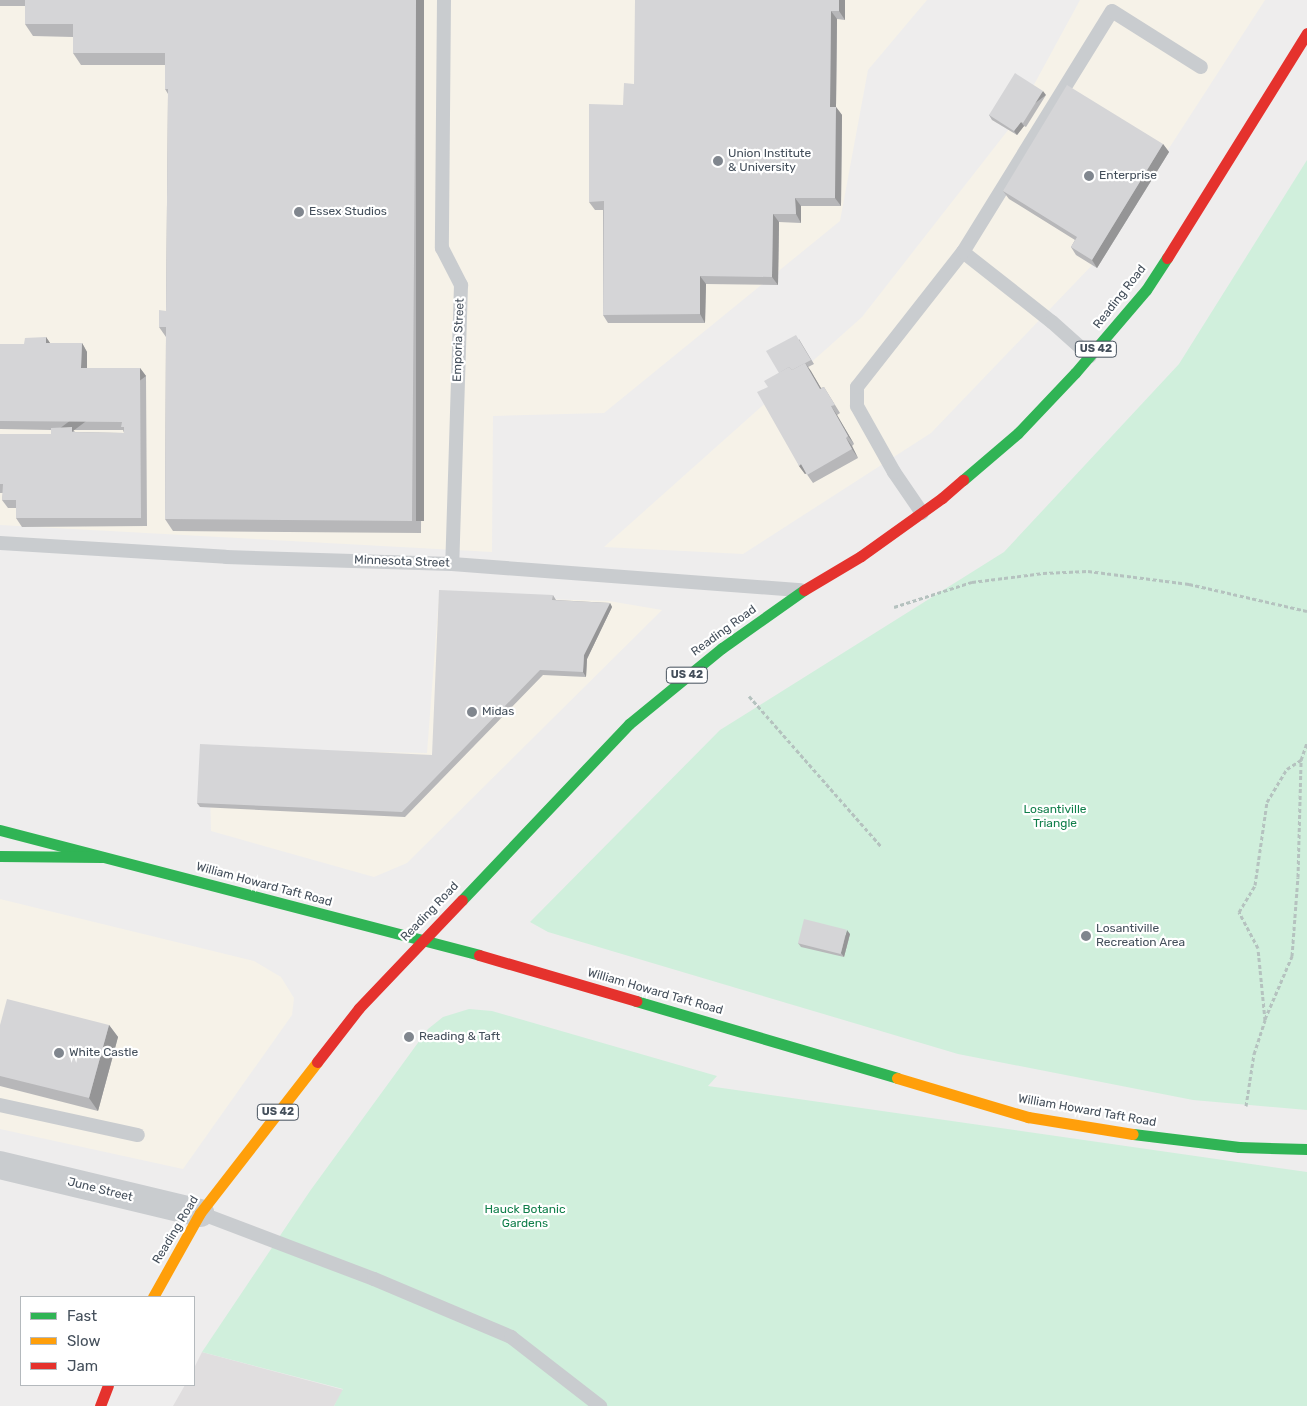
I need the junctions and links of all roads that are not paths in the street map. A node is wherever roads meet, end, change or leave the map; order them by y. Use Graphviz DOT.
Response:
graph roads {
  1 [pos="444,0"];
  2 [pos="1307,33"];
  3 [pos="1201,67"];
  4 [pos="963,252"];
  5 [pos="1090,356"];
  6 [pos="922,513"];
  7 [pos="0,544"];
  8 [pos="452,564"];
  9 [pos="804,590"];
  10 [pos="0,830"];
  11 [pos="0,856"];
  12 [pos="102,857"];
  13 [pos="421,941"];
  14 [pos="0,1105"];
  15 [pos="138,1135"];
  16 [pos="1307,1149"];
  17 [pos="0,1166"];
  18 [pos="200,1213"];
  19 [pos="154,1296"];
  20 [pos="108,1386"];
  21 [pos="595,1405"];
  22 [pos="100,1406"];
  1 -- 8 [label="lane, Emporia Street"];
  2 -- 5 [label="main road, Reading Road / US 42"];
  3 -- 4 [label="lane"];
  4 -- 5 [label="lane"];
  4 -- 6 [label="lane"];
  5 -- 6 [label="main road, Reading Road / US 42"];
  6 -- 9 [label="main road, Reading Road / US 42"];
  7 -- 8 [label="lane, Minnesota Street"];
  8 -- 9 [label="lane, Minnesota Street"];
  9 -- 13 [label="main road, Reading Road / US 42"];
  10 -- 12 [label="main road, William Howard Taft Road"];
  11 -- 12 [label="main road"];
  12 -- 13 [label="main road, William Howard Taft Road"];
  13 -- 16 [label="main road, William Howard Taft Road"];
  13 -- 18 [label="main road, Reading Road / US 42"];
  14 -- 15 [label="lane"];
  17 -- 18 [label="street, June Street"];
  18 -- 19 [label="main road, Reading Road / US 42"];
  18 -- 21 [label="lane"];
  20 -- 22 [label="main road"];
}
